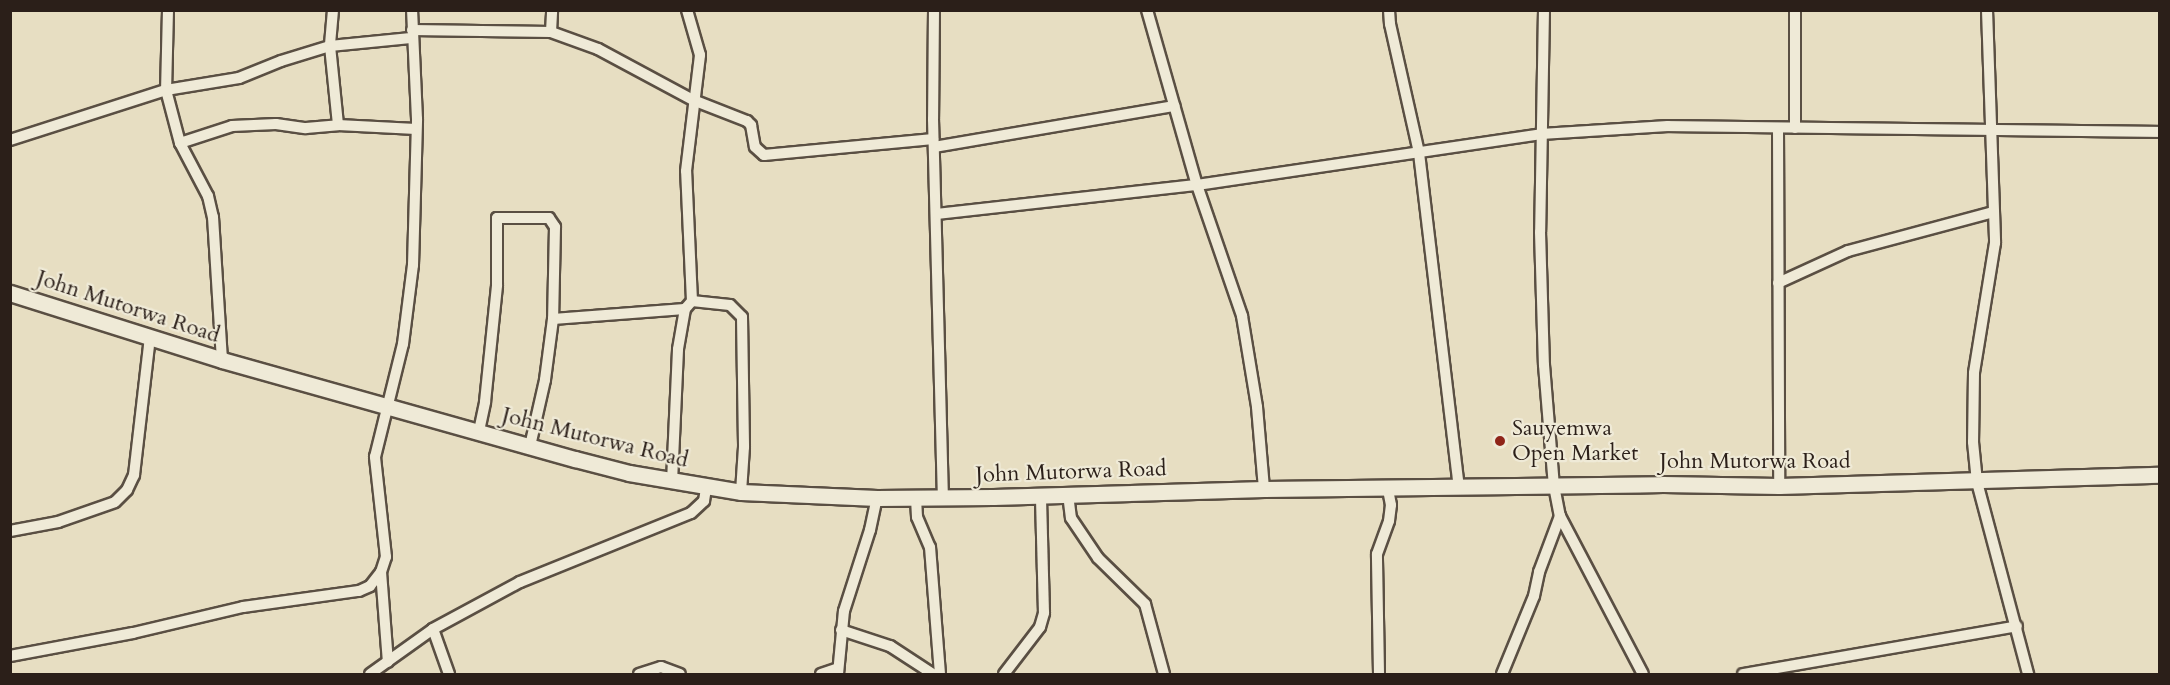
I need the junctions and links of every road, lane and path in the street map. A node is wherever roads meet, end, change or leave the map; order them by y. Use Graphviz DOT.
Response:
graph roads {
  1 [pos="168,10"];
  2 [pos="333,10"];
  3 [pos="412,10"];
  4 [pos="552,10"];
  5 [pos="687,10"];
  6 [pos="934,10"];
  7 [pos="1148,10"];
  8 [pos="1389,10"];
  9 [pos="1544,10"];
  10 [pos="1796,10"];
  11 [pos="1987,10"];
  12 [pos="551,32"];
  13 [pos="412,34"];
  14 [pos="330,46"];
  15 [pos="166,90"];
  16 [pos="693,100"];
  17 [pos="1175,106"];
  18 [pos="338,125"];
  19 [pos="1778,128"];
  20 [pos="1795,128"];
  21 [pos="416,129"];
  22 [pos="1992,130"];
  23 [pos="2160,132"];
  24 [pos="1541,134"];
  25 [pos="10,140"];
  26 [pos="180,142"];
  27 [pos="933,143"];
  28 [pos="1419,153"];
  29 [pos="1197,185"];
  30 [pos="1994,212"];
  31 [pos="937,214"];
  32 [pos="1778,283"];
  33 [pos="10,293"];
  34 [pos="689,305"];
  35 [pos="553,318"];
  36 [pos="150,337"];
  37 [pos="222,360"];
  38 [pos="388,407"];
  39 [pos="479,431"];
  40 [pos="530,447"];
  41 [pos="2160,475"];
  42 [pos="672,482"];
  43 [pos="1977,482"];
  44 [pos="1554,486"];
  45 [pos="1779,486"];
  46 [pos="1459,487"];
  47 [pos="706,488"];
  48 [pos="1264,489"];
  49 [pos="1388,489"];
  50 [pos="741,492"];
  51 [pos="1068,494"];
  52 [pos="1041,496"];
  53 [pos="877,498"];
  54 [pos="916,498"];
  55 [pos="943,498"];
  56 [pos="1560,516"];
  57 [pos="10,531"];
  58 [pos="381,572"];
  59 [pos="2017,626"];
  60 [pos="433,629"];
  61 [pos="841,630"];
  62 [pos="10,656"];
  63 [pos="388,662"];
  64 [pos="838,671"];
  65 [pos="370,675"];
  66 [pos="449,675"];
  67 [pos="639,675"];
  68 [pos="680,675"];
  69 [pos="821,675"];
  70 [pos="933,675"];
  71 [pos="940,675"];
  72 [pos="1004,675"];
  73 [pos="1164,675"];
  74 [pos="1379,675"];
  75 [pos="1502,675"];
  76 [pos="1643,675"];
  77 [pos="1743,675"];
  78 [pos="2028,675"];
  1 -- 15 [label="street"];
  2 -- 14 [label="street"];
  3 -- 13 [label="street"];
  4 -- 12 [label="street"];
  5 -- 16 [label="street"];
  6 -- 27 [label="street"];
  7 -- 17 [label="street"];
  8 -- 28 [label="street"];
  9 -- 24 [label="street"];
  10 -- 20 [label="street"];
  11 -- 22 [label="street"];
  12 -- 13 [label="street"];
  12 -- 16 [label="street"];
  13 -- 14 [label="street"];
  13 -- 21 [label="street"];
  14 -- 15 [label="street"];
  14 -- 18 [label="street"];
  15 -- 25 [label="street"];
  15 -- 26 [label="street"];
  16 -- 27 [label="street"];
  16 -- 34 [label="street"];
  17 -- 27 [label="street"];
  17 -- 29 [label="street"];
  18 -- 21 [label="street"];
  18 -- 26 [label="street"];
  19 -- 20 [label="street"];
  19 -- 24 [label="street"];
  19 -- 32 [label="street"];
  20 -- 22 [label="street"];
  21 -- 38 [label="street"];
  22 -- 23 [label="street"];
  22 -- 30 [label="street"];
  24 -- 28 [label="street"];
  24 -- 44 [label="street"];
  26 -- 37 [label="street"];
  27 -- 31 [label="street"];
  28 -- 29 [label="street"];
  28 -- 46 [label="street"];
  29 -- 31 [label="street"];
  29 -- 48 [label="street"];
  30 -- 32 [label="street"];
  30 -- 43 [label="street"];
  31 -- 55 [label="street"];
  32 -- 45 [label="street"];
  33 -- 36 [label="street, John Mutorwa Road"];
  34 -- 35 [label="street"];
  34 -- 42 [label="street"];
  34 -- 50 [label="street"];
  35 -- 39 [label="street"];
  35 -- 40 [label="street"];
  36 -- 37 [label="street, John Mutorwa Road"];
  36 -- 57 [label="street"];
  37 -- 38 [label="street, John Mutorwa Road"];
  38 -- 39 [label="street, John Mutorwa Road"];
  38 -- 58 [label="street"];
  39 -- 40 [label="street, John Mutorwa Road"];
  40 -- 42 [label="street, John Mutorwa Road"];
  41 -- 43 [label="street, John Mutorwa Road"];
  42 -- 47 [label="street, John Mutorwa Road"];
  43 -- 45 [label="street, John Mutorwa Road"];
  43 -- 59 [label="street"];
  44 -- 45 [label="street, John Mutorwa Road"];
  44 -- 46 [label="street, John Mutorwa Road"];
  44 -- 56 [label="street"];
  46 -- 49 [label="street, John Mutorwa Road"];
  47 -- 50 [label="street, John Mutorwa Road"];
  47 -- 60 [label="street"];
  48 -- 49 [label="street, John Mutorwa Road"];
  48 -- 51 [label="street, John Mutorwa Road"];
  49 -- 74 [label="street"];
  50 -- 53 [label="street, John Mutorwa Road"];
  51 -- 52 [label="street, John Mutorwa Road"];
  51 -- 73 [label="street"];
  52 -- 55 [label="street, John Mutorwa Road"];
  52 -- 72 [label="street"];
  53 -- 54 [label="street, John Mutorwa Road"];
  53 -- 61 [label="street"];
  54 -- 55 [label="street, John Mutorwa Road"];
  54 -- 71 [label="street"];
  56 -- 75 [label="street"];
  56 -- 76 [label="street"];
  58 -- 62 [label="street"];
  58 -- 63 [label="street"];
  59 -- 77 [label="street"];
  59 -- 78 [label="street"];
  60 -- 63 [label="street"];
  60 -- 66 [label="street"];
  61 -- 64 [label="street"];
  61 -- 70 [label="street"];
  63 -- 65 [label="street"];
  64 -- 69 [label="street"];
  67 -- 68 [label="street"];
}
